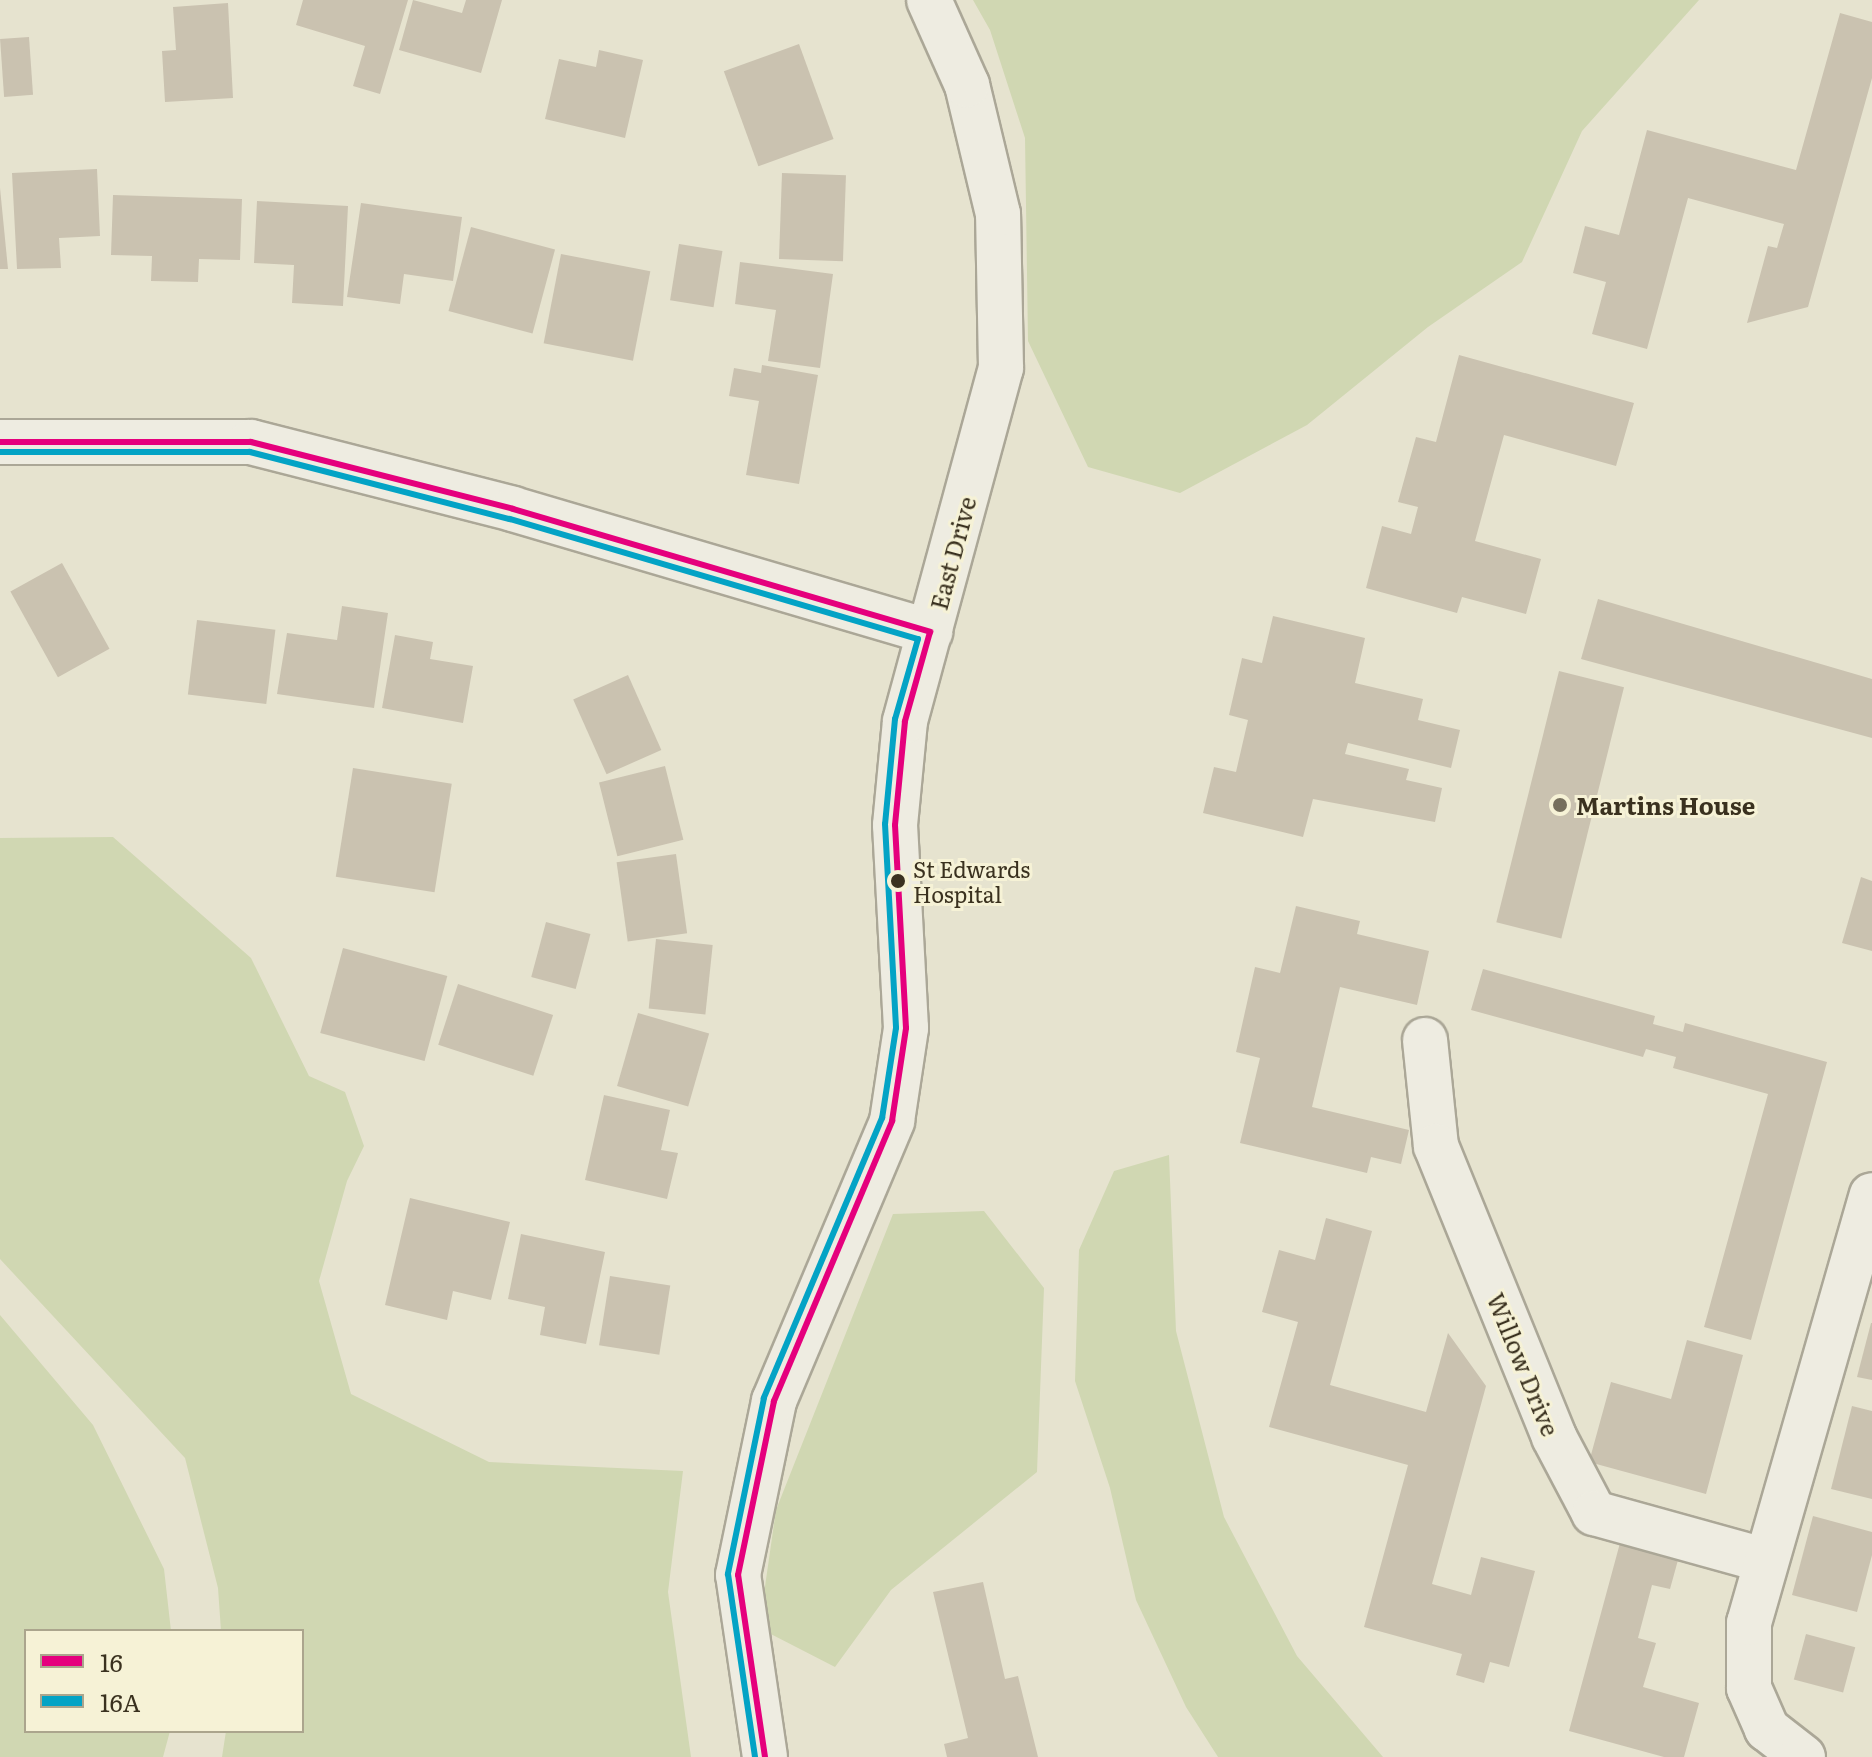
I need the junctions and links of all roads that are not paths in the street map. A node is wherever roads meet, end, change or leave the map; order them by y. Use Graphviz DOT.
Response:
graph roads {
  1 [pos="929,0"];
  2 [pos="0,442"];
  3 [pos="930,632"];
  4 [pos="1425,1040"];
  5 [pos="1872,1195"];
  6 [pos="1764,1560"];
  7 [pos="765,1757"];
  8 [pos="1803,1757"];
  1 -- 3 [label="street, East Drive"];
  2 -- 3 [label="street"];
  3 -- 7 [label="street, East Drive"];
  4 -- 6 [label="street, Willow Drive"];
  5 -- 6 [label="street"];
  6 -- 8 [label="street"];
}
